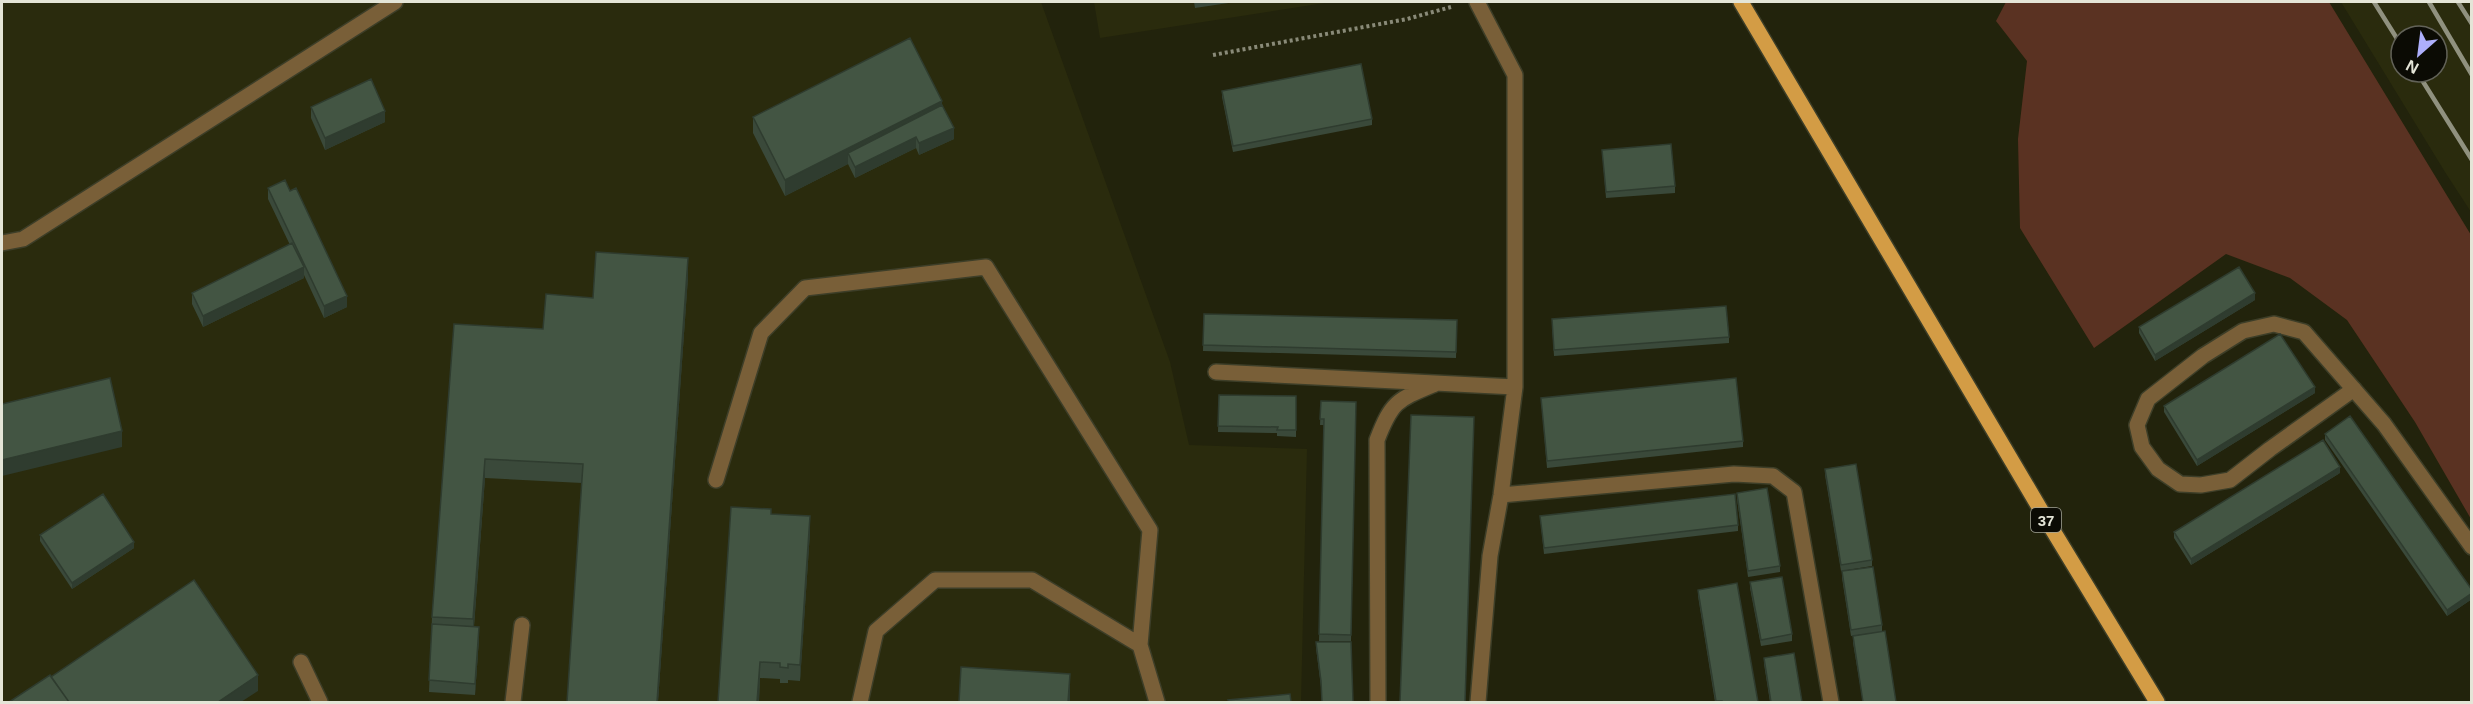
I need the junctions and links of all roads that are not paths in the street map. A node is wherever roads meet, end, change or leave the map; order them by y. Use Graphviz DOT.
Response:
graph roads {
  1 [pos="395,2"];
  2 [pos="1741,2"];
  3 [pos="1469,3"];
  4 [pos="2,243"];
  5 [pos="1215,372"];
  6 [pos="1435,384"];
  7 [pos="1515,387"];
  8 [pos="2354,389"];
  9 [pos="716,480"];
  10 [pos="1501,495"];
  11 [pos="2472,547"];
  12 [pos="522,625"];
  13 [pos="1140,645"];
  14 [pos="301,662"];
  15 [pos="320,702"];
  16 [pos="513,702"];
  17 [pos="860,702"];
  18 [pos="1157,702"];
  19 [pos="1378,702"];
  20 [pos="1478,702"];
  21 [pos="1831,702"];
  22 [pos="2157,702"];
  1 -- 4 [label="lane"];
  2 -- 22 [label="main road, 37"];
  3 -- 7 [label="lane"];
  5 -- 6 [label="lane"];
  6 -- 7 [label="lane"];
  6 -- 19 [label="lane"];
  7 -- 10 [label="lane"];
  8 -- 8 [label="lane"];
  8 -- 11 [label="lane"];
  9 -- 13 [label="lane"];
  10 -- 20 [label="lane"];
  10 -- 21 [label="lane"];
  12 -- 16 [label="lane"];
  13 -- 17 [label="lane"];
  13 -- 18 [label="lane"];
  14 -- 15 [label="lane"];
}
